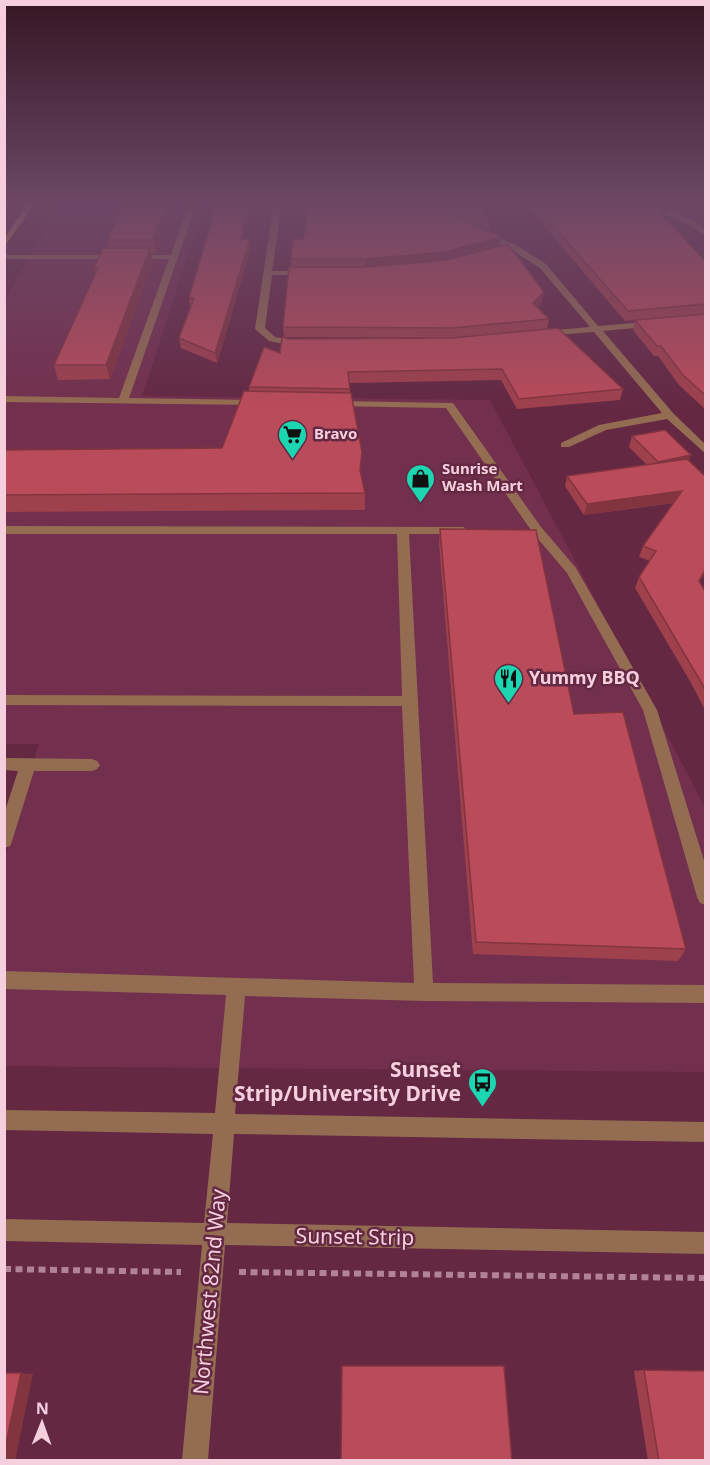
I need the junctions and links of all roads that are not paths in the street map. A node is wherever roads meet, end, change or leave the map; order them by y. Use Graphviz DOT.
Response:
graph roads {
  1 [pos="169,270"];
  2 [pos="547,270"];
  3 [pos="269,273"];
  4 [pos="317,273"];
  5 [pos="662,323"];
  6 [pos="597,329"];
  7 [pos="530,336"];
  8 [pos="313,344"];
  9 [pos="4,399"];
  10 [pos="123,401"];
  11 [pos="274,403"];
  12 [pos="321,404"];
  13 [pos="669,415"];
  14 [pos="565,445"];
  15 [pos="705,451"];
  16 [pos="4,530"];
  17 [pos="470,530"];
  18 [pos="403,531"];
  19 [pos="4,700"];
  20 [pos="409,700"];
  21 [pos="4,765"];
  22 [pos="28,765"];
  23 [pos="92,765"];
  24 [pos="4,841"];
  25 [pos="705,897"];
  26 [pos="4,980"];
  27 [pos="236,987"];
  28 [pos="424,992"];
  29 [pos="705,994"];
  30 [pos="4,1120"];
  31 [pos="225,1124"];
  32 [pos="705,1132"];
  33 [pos="4,1230"];
  34 [pos="215,1234"];
  35 [pos="705,1243"];
  36 [pos="195,1461"];
  1 -- 10 [label="street"];
  2 -- 6 [label="street"];
  3 -- 4 [label="street"];
  3 -- 8 [label="street"];
  5 -- 6 [label="street"];
  6 -- 7 [label="street"];
  6 -- 13 [label="street"];
  9 -- 10 [label="street"];
  10 -- 11 [label="street"];
  12 -- 25 [label="street"];
  13 -- 14 [label="street"];
  13 -- 15 [label="street"];
  16 -- 18 [label="street"];
  17 -- 18 [label="street"];
  18 -- 20 [label="street"];
  19 -- 20 [label="street"];
  20 -- 28 [label="street"];
  21 -- 22 [label="street"];
  22 -- 23 [label="street"];
  22 -- 24 [label="street"];
  26 -- 27 [label="street"];
  27 -- 28 [label="street"];
  27 -- 31 [label="street, Northwest 82nd Way"];
  28 -- 29 [label="street"];
  30 -- 31 [label="street"];
  31 -- 32 [label="street"];
  31 -- 34 [label="street, Northwest 82nd Way"];
  33 -- 34 [label="street, Sunset Strip"];
  34 -- 35 [label="street, Sunset Strip"];
  34 -- 36 [label="street, Northwest 82nd Way"];
}
